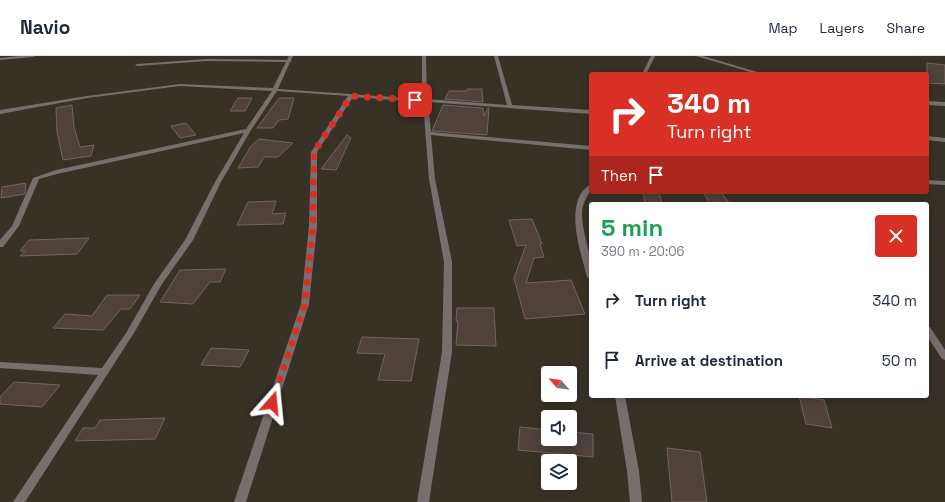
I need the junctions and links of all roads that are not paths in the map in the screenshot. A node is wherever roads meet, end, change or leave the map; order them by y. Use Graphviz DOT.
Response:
graph roads {
  1 [pos="33,56"];
  2 [pos="424,56"];
  3 [pos="496,56"];
  4 [pos="653,56"];
  5 [pos="698,56"];
  6 [pos="0,59"];
  7 [pos="290,59"];
  8 [pos="138,65"];
  9 [pos="645,72"];
  10 [pos="755,72"];
  11 [pos="275,90"];
  12 [pos="351,96"];
  13 [pos="425,101"];
  14 [pos="929,102"];
  15 [pos="945,104"];
  16 [pos="510,106"];
  17 [pos="0,112"];
  18 [pos="589,112"];
  19 [pos="248,130"];
  20 [pos="428,133"];
  21 [pos="929,138"];
  22 [pos="945,140"];
  23 [pos="589,148"];
  24 [pos="929,182"];
  25 [pos="945,183"];
  26 [pos="589,188"];
  27 [pos="581,237"];
  28 [pos="589,237"];
  29 [pos="0,245"];
  30 [pos="589,269"];
  31 [pos="929,332"];
  32 [pos="945,357"];
  33 [pos="0,365"];
  34 [pos="105,372"];
  35 [pos="620,398"];
  36 [pos="19,502"];
  37 [pos="240,502"];
  38 [pos="423,502"];
  39 [pos="636,502"];
  1 -- 6 [label="street"];
  2 -- 13 [label="street"];
  3 -- 16 [label="street"];
  4 -- 9 [label="street"];
  5 -- 10 [label="street"];
  7 -- 8 [label="street"];
  7 -- 11 [label="street"];
  11 -- 12 [label="street"];
  11 -- 17 [label="street"];
  11 -- 19 [label="street"];
  12 -- 13 [label="street"];
  12 -- 37 [label="street"];
  13 -- 16 [label="street"];
  13 -- 20 [label="street"];
  14 -- 15 [label="street"];
  16 -- 18 [label="street"];
  19 -- 29 [label="street"];
  19 -- 34 [label="street"];
  20 -- 23 [label="street"];
  20 -- 38 [label="street"];
  21 -- 22 [label="street"];
  24 -- 25 [label="street"];
  26 -- 27 [label="street"];
  27 -- 28 [label="street"];
  27 -- 30 [label="street"];
  31 -- 32 [label="street"];
  33 -- 34 [label="street"];
  34 -- 36 [label="street"];
  35 -- 39 [label="street"];
}
